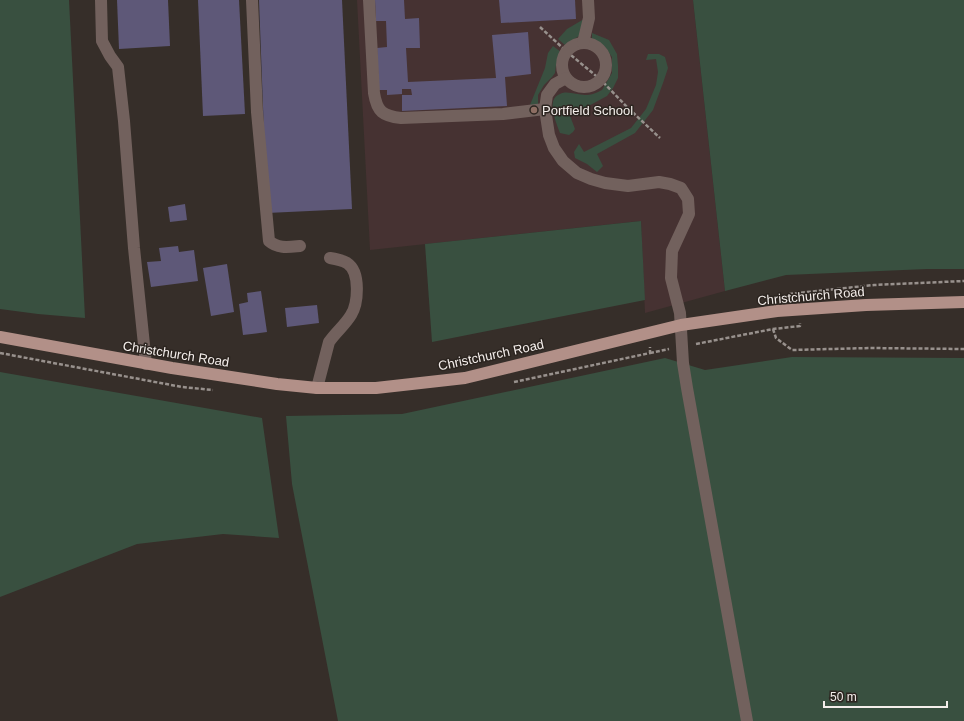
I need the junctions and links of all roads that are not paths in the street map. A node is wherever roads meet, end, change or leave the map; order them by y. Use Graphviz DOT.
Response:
graph roads {
  1 [pos="101,0"];
  2 [pos="252,0"];
  3 [pos="369,0"];
  4 [pos="588,0"];
  5 [pos="584,43"];
  6 [pos="566,78"];
  7 [pos="545,109"];
  8 [pos="300,246"];
  9 [pos="330,258"];
  10 [pos="962,303"];
  11 [pos="681,325"];
  12 [pos="0,337"];
  13 [pos="146,364"];
  14 [pos="317,388"];
  15 [pos="747,721"];
  1 -- 13 [label="lane"];
  2 -- 8 [label="lane"];
  3 -- 7 [label="lane"];
  4 -- 5 [label="lane"];
  5 -- 6 [label="lane"];
  5 -- 6 [label="lane"];
  6 -- 7 [label="lane"];
  7 -- 11 [label="lane"];
  9 -- 14 [label="lane"];
  10 -- 11 [label="main road, Christchurch Road"];
  11 -- 14 [label="main road, Christchurch Road"];
  11 -- 15 [label="lane"];
  12 -- 13 [label="main road, Christchurch Road"];
  13 -- 14 [label="main road, Christchurch Road"];
}
